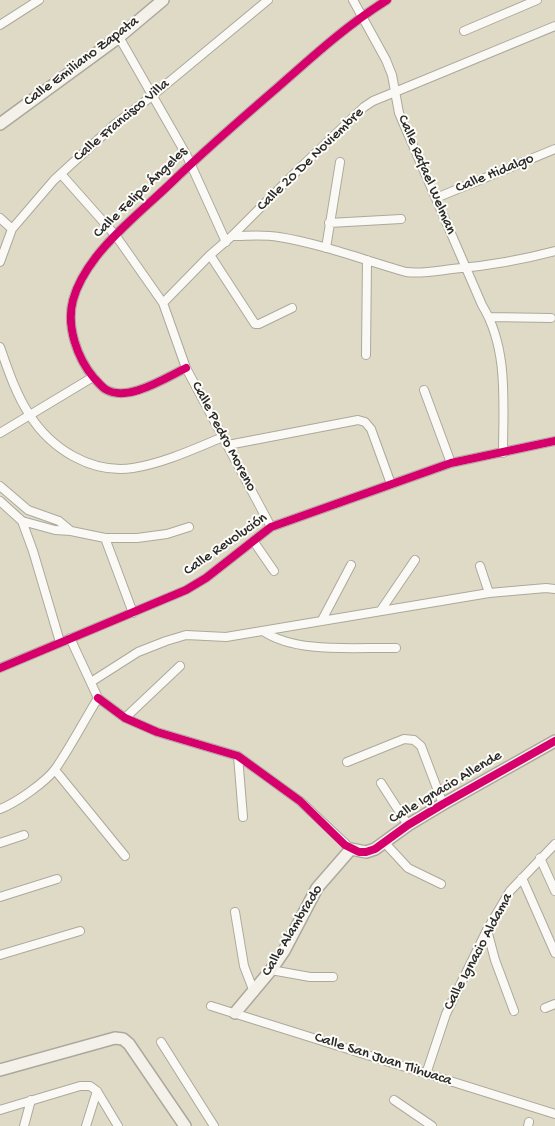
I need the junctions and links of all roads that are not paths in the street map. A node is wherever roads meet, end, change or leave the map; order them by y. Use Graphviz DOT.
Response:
graph roads {
  1 [pos="39,0"];
  2 [pos="163,0"];
  3 [pos="268,0"];
  4 [pos="353,0"];
  5 [pos="387,0"];
  6 [pos="536,0"];
  7 [pos="362,16"];
  8 [pos="0,26"];
  9 [pos="555,26"];
  10 [pos="464,31"];
  11 [pos="119,37"];
  12 [pos="395,92"];
  13 [pos="152,96"];
  14 [pos="0,124"];
  15 [pos="555,149"];
  16 [pos="340,162"];
  17 [pos="190,164"];
  18 [pos="61,174"];
  19 [pos="436,198"];
  20 [pos="0,218"];
  21 [pos="401,219"];
  22 [pos="330,223"];
  23 [pos="12,229"];
  24 [pos="116,236"];
  25 [pos="229,239"];
  26 [pos="326,248"];
  27 [pos="555,252"];
  28 [pos="210,255"];
  29 [pos="366,260"];
  30 [pos="0,262"];
  31 [pos="466,268"];
  32 [pos="163,303"];
  33 [pos="292,308"];
  34 [pos="489,317"];
  35 [pos="551,318"];
  36 [pos="0,347"];
  37 [pos="366,355"];
  38 [pos="186,368"];
  39 [pos="93,377"];
  40 [pos="424,390"];
  41 [pos="29,414"];
  42 [pos="0,434"];
  43 [pos="223,437"];
  44 [pos="555,441"];
  45 [pos="228,445"];
  46 [pos="503,453"];
  47 [pos="451,463"];
  48 [pos="392,484"];
  49 [pos="0,486"];
  50 [pos="0,501"];
  51 [pos="22,521"];
  52 [pos="189,527"];
  53 [pos="271,527"];
  54 [pos="71,531"];
  55 [pos="105,538"];
  56 [pos="254,542"];
  57 [pos="415,560"];
  58 [pos="351,565"];
  59 [pos="480,566"];
  60 [pos="274,571"];
  61 [pos="555,589"];
  62 [pos="489,593"];
  63 [pos="381,610"];
  64 [pos="133,613"];
  65 [pos="322,620"];
  66 [pos="263,631"];
  67 [pos="70,638"];
  68 [pos="60,642"];
  69 [pos="396,648"];
  70 [pos="180,666"];
  71 [pos="0,668"];
  72 [pos="91,682"];
  73 [pos="98,698"];
  74 [pos="125,718"];
  75 [pos="555,741"];
  76 [pos="238,756"];
  77 [pos="347,762"];
  78 [pos="55,770"];
  79 [pos="380,783"];
  80 [pos="443,804"];
  81 [pos="0,809"];
  82 [pos="242,817"];
  83 [pos="408,825"];
  84 [pos="24,834"];
  85 [pos="384,842"];
  86 [pos="0,843"];
  87 [pos="555,844"];
  88 [pos="351,849"];
  89 [pos="124,856"];
  90 [pos="540,858"];
  91 [pos="522,878"];
  92 [pos="57,879"];
  93 [pos="441,884"];
  94 [pos="555,891"];
  95 [pos="0,897"];
  96 [pos="235,912"];
  97 [pos="487,930"];
  98 [pos="80,931"];
  99 [pos="555,953"];
  100 [pos="0,955"];
  101 [pos="271,970"];
  102 [pos="333,977"];
  103 [pos="254,992"];
  104 [pos="555,1004"];
  105 [pos="211,1006"];
  106 [pos="545,1008"];
  107 [pos="514,1011"];
  108 [pos="235,1013"];
  109 [pos="161,1042"];
  110 [pos="0,1070"];
  111 [pos="426,1074"];
  112 [pos="97,1091"];
  113 [pos="31,1100"];
  114 [pos="394,1100"];
  115 [pos="0,1110"];
  116 [pos="555,1114"];
  117 [pos="24,1126"];
  118 [pos="86,1126"];
  119 [pos="118,1126"];
  120 [pos="185,1126"];
  121 [pos="214,1126"];
  122 [pos="432,1126"];
  1 -- 8 [label="street"];
  2 -- 11 [label="street, Calle Emiliano Zapata"];
  3 -- 13 [label="street, Calle Francisco Villa"];
  4 -- 7 [label="street, Calle Rafael Welman"];
  5 -- 7 [label="street, Calle Felipe Ángeles"];
  6 -- 10 [label="street"];
  7 -- 12 [label="street, Calle Rafael Welman"];
  7 -- 17 [label="street, Calle Felipe Ángeles"];
  9 -- 12 [label="street, Calle 20 De Noviembre"];
  11 -- 13 [label="street"];
  11 -- 14 [label="street, Calle Emiliano Zapata"];
  12 -- 19 [label="street, Calle Rafael Welman"];
  12 -- 25 [label="street, Calle 20 De Noviembre"];
  13 -- 17 [label="street"];
  13 -- 18 [label="street, Calle Francisco Villa"];
  15 -- 19 [label="street, Calle Hidalgo"];
  16 -- 22 [label="street"];
  17 -- 24 [label="street, Calle Felipe Ángeles"];
  17 -- 25 [label="street"];
  18 -- 23 [label="street, Calle Francisco Villa"];
  18 -- 24 [label="street, Calle Pedro Moreno"];
  19 -- 31 [label="street, Calle Rafael Welman"];
  20 -- 23 [label="street"];
  21 -- 22 [label="street"];
  22 -- 26 [label="street"];
  23 -- 30 [label="street, Calle Francisco Villa"];
  24 -- 32 [label="street, Calle Pedro Moreno"];
  24 -- 39 [label="street, Calle Felipe Ángeles"];
  25 -- 26 [label="street"];
  25 -- 28 [label="street, Calle 20 De Noviembre"];
  26 -- 29 [label="street"];
  27 -- 31 [label="street"];
  28 -- 32 [label="street, Calle 20 De Noviembre"];
  28 -- 33 [label="street"];
  29 -- 31 [label="street"];
  29 -- 37 [label="street"];
  31 -- 34 [label="street, Calle Rafael Welman"];
  32 -- 38 [label="street, Calle Pedro Moreno"];
  34 -- 35 [label="street"];
  34 -- 46 [label="street, Calle Rafael Welman"];
  36 -- 41 [label="street"];
  38 -- 39 [label="street, Calle Felipe Ángeles"];
  38 -- 43 [label="street, Calle Pedro Moreno"];
  39 -- 41 [label="street"];
  40 -- 47 [label="street"];
  41 -- 42 [label="street"];
  41 -- 43 [label="street"];
  43 -- 45 [label="street, Calle Pedro Moreno"];
  44 -- 46 [label="street, Calle Revolución"];
  45 -- 48 [label="street"];
  45 -- 53 [label="street, Calle Pedro Moreno"];
  46 -- 47 [label="street, Calle Revolución"];
  47 -- 48 [label="street, Calle Revolución"];
  48 -- 53 [label="street, Calle Revolución"];
  49 -- 54 [label="street"];
  50 -- 51 [label="street"];
  51 -- 54 [label="street"];
  51 -- 68 [label="street"];
  52 -- 55 [label="street"];
  53 -- 56 [label="street, Calle Revolución"];
  54 -- 55 [label="street"];
  55 -- 64 [label="street"];
  56 -- 60 [label="street"];
  56 -- 64 [label="street, Calle Revolución"];
  57 -- 63 [label="street"];
  58 -- 65 [label="street"];
  59 -- 62 [label="street"];
  61 -- 62 [label="street"];
  62 -- 63 [label="street"];
  63 -- 65 [label="street"];
  64 -- 67 [label="street, Calle Revolución"];
  65 -- 66 [label="street"];
  66 -- 69 [label="street"];
  66 -- 72 [label="street"];
  67 -- 68 [label="street, Calle Revolución"];
  67 -- 72 [label="street"];
  68 -- 71 [label="street, Calle Revolución"];
  70 -- 74 [label="street"];
  72 -- 73 [label="street"];
  73 -- 74 [label="street"];
  73 -- 78 [label="street"];
  74 -- 76 [label="street"];
  75 -- 80 [label="street, Calle Ignacio Allende"];
  76 -- 82 [label="street"];
  76 -- 88 [label="street"];
  77 -- 80 [label="street"];
  78 -- 81 [label="street"];
  78 -- 89 [label="street"];
  79 -- 83 [label="street"];
  80 -- 83 [label="street, Calle Ignacio Allende"];
  83 -- 85 [label="street, Calle Ignacio Allende"];
  84 -- 86 [label="street"];
  85 -- 88 [label="street, Calle Ignacio Allende"];
  85 -- 93 [label="street"];
  87 -- 90 [label="street, Calle Ignacio Aldama"];
  88 -- 101 [label="street, Calle Alambrado"];
  90 -- 91 [label="street, Calle Ignacio Aldama"];
  90 -- 94 [label="street"];
  91 -- 97 [label="street, Calle Ignacio Aldama"];
  91 -- 99 [label="street"];
  92 -- 95 [label="street"];
  96 -- 103 [label="street"];
  97 -- 107 [label="street"];
  97 -- 111 [label="street, Calle Ignacio Aldama"];
  98 -- 100 [label="street"];
  101 -- 102 [label="street"];
  101 -- 103 [label="street, Calle Alambrado"];
  103 -- 108 [label="street, Calle Alambrado"];
  104 -- 106 [label="street"];
  105 -- 108 [label="street, Calle San Juan Tlihuaca"];
  108 -- 111 [label="street, Calle San Juan Tlihuaca"];
  109 -- 121 [label="street"];
  110 -- 120 [label="street"];
  111 -- 116 [label="street, Calle San Juan Tlihuaca"];
  112 -- 113 [label="street"];
  112 -- 118 [label="street"];
  112 -- 119 [label="street"];
  113 -- 115 [label="street"];
  113 -- 117 [label="street"];
  114 -- 122 [label="street"];
}
